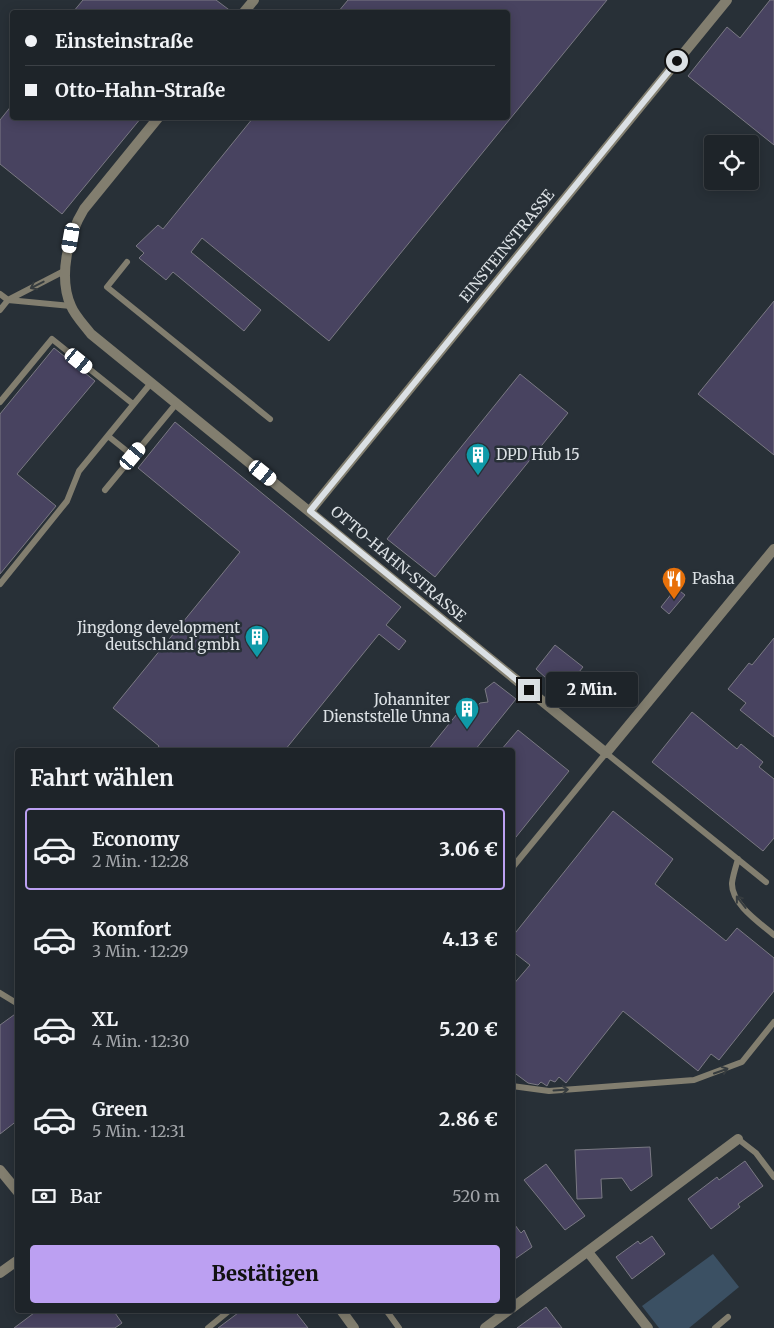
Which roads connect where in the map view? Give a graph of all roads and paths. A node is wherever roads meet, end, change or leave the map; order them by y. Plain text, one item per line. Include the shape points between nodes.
1 (254, 0) edge
2 (727, 0) edge
3 (246, 10) edge
4 (156, 120) edge
5 (128, 262) dead end
6 (66, 270) junction
7 (0, 294) edge
8 (8, 300) junction
9 (71, 306) junction
10 (0, 310) edge
11 (151, 383) junction
12 (0, 402) edge
13 (133, 404) junction
14 (176, 404) junction
15 (270, 419) dead end
16 (108, 436) junction
17 (133, 456) junction
18 (105, 490) dead end
19 (310, 511) junction
20 (774, 549) edge
21 (0, 584) edge
22 (606, 753) junction
23 (738, 859) junction
24 (515, 864) edge
25 (766, 882) dead end
26 (774, 935) edge
27 (0, 994) edge
28 (15, 1002) edge
29 (774, 1022) edge
30 (515, 1086) edge
31 (738, 1139) joint
32 (0, 1170) edge
33 (774, 1177) edge
34 (15, 1188) edge
35 (588, 1252) junction
36 (15, 1262) edge
37 (0, 1273) edge
38 (515, 1306) edge
39 (226, 1313) edge
40 (343, 1313) edge
41 (388, 1313) edge
42 (505, 1313) edge
43 (728, 1317) dead end
44 (208, 1328) edge
45 (354, 1328) edge
46 (399, 1328) edge
47 (485, 1328) edge
48 (648, 1328) edge
49 (715, 1328) edge

1 - 3 street
2 - 19 street, EINSTEINSTRASSE
4 - 6 street, OTTO-HAHN-STRASSE via 84,209 71,238
5 - 15 lane via 107,287
6 -> 8 lane
6 - 9 street, OTTO-HAHN-STRASSE
7 - 8 lane
8 - 9 lane
8 - 10 lane
9 - 11 street, OTTO-HAHN-STRASSE via 91,334
11 - 13 lane
11 - 14 street, OTTO-HAHN-STRASSE
12 - 13 lane via 52,339
13 - 16 lane
14 - 17 lane
14 - 19 street, OTTO-HAHN-STRASSE
16 - 17 lane
16 - 21 lane via 79,471 67,501
17 - 18 lane
19 - 22 street, OTTO-HAHN-STRASSE
20 - 22 street
22 - 23 lane, OTTO-HAHN-STRASSE
22 - 24 lane
23 - 25 lane, OTTO-HAHN-STRASSE
26 -> 23 lane via 749,913 733,893
27 - 28 lane
30 -> 29 lane via 549,1091 694,1080 742,1062
31 - 33 lane via 756,1153
31 - 35 street
32 - 34 street
35 - 38 street
35 - 48 street
36 - 37 street
39 - 44 lane
40 - 45 street
41 - 46 lane
42 - 47 street
43 - 49 lane

